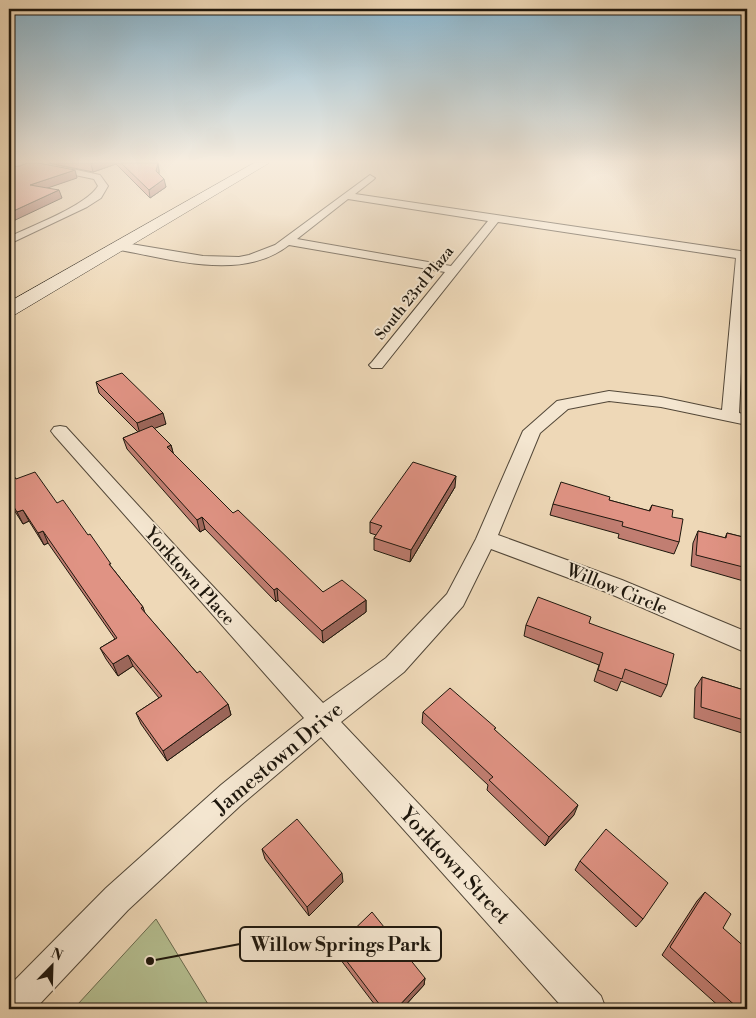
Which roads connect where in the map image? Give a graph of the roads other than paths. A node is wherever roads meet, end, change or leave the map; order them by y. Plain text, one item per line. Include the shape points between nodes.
1 (72, 211) edge
2 (181, 211) edge
3 (327, 211) edge
4 (445, 211) edge
5 (496, 218) junction
6 (9, 241) edge
7 (288, 241) junction
8 (119, 246) junction
9 (745, 255) edge
10 (454, 270) junction
11 (9, 310) edge
12 (377, 366) dead end
13 (730, 416) junction
14 (747, 420) edge
15 (60, 431) dead end
16 (486, 539) junction
17 (747, 642) edge
18 (322, 720) junction
19 (11, 1009) edge
20 (588, 1009) edge

1 - 6 street
2 - 8 street
3 - 7 street
4 - 5 street
5 - 9 street
5 - 10 street, South 23rd Plaza
7 - 8 street via 267,253 239,261 202,260
7 - 10 street
8 - 11 street
9 - 13 street
10 - 12 street, South 23rd Plaza
13 - 14 street, Jamestown Drive
13 - 16 street, Jamestown Drive via 661,402 608,396 564,405 532,430
15 - 18 street, Yorktown Place
16 - 17 street, Willow Circle via 614,586
16 - 18 street, Jamestown Drive via 455,600 395,665
18 - 19 street, Jamestown Drive via 230,795 118,899
18 - 20 street, Yorktown Street

